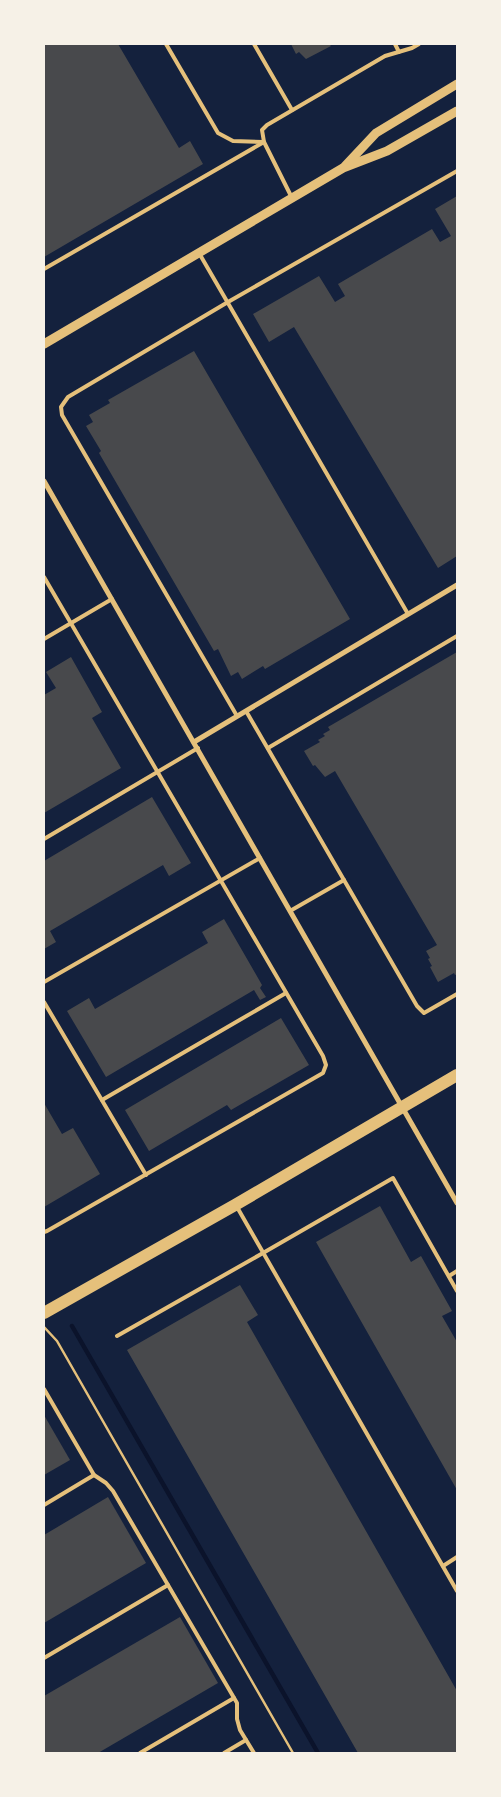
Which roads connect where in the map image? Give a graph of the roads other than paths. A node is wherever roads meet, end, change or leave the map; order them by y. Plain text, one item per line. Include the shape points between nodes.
1 (166, 44) edge
2 (254, 44) edge
3 (395, 44) edge
4 (419, 44) edge
5 (399, 52) junction
6 (457, 84) edge
7 (292, 110) junction
8 (457, 111) edge
9 (264, 142) junction
10 (343, 168) junction
11 (457, 171) edge
12 (292, 198) junction
13 (199, 253) junction
14 (44, 269) edge
15 (228, 302) junction
16 (44, 344) edge
17 (44, 481) edge
18 (44, 577) edge
19 (457, 585) edge
20 (112, 599) junction
21 (408, 614) junction
22 (70, 623) junction
23 (457, 636) edge
24 (44, 639) edge
25 (246, 711) junction
26 (237, 716) junction
27 (194, 742) junction
28 (198, 748) junction
29 (268, 748) junction
30 (158, 771) junction
31 (44, 839) edge
32 (260, 858) junction
33 (344, 880) junction
34 (221, 881) junction
35 (290, 911) junction
36 (44, 982) edge
37 (286, 993) junction
38 (457, 994) edge
39 (44, 1002) edge
40 (457, 1075) edge
41 (102, 1100) junction
42 (402, 1107) junction
43 (146, 1174) junction
44 (457, 1203) edge
45 (236, 1205) junction
46 (44, 1232) edge
47 (263, 1254) junction
48 (457, 1271) edge
49 (449, 1276) junction
50 (457, 1291) edge
51 (44, 1313) edge
52 (117, 1336) dead end
53 (44, 1389) edge
54 (94, 1475) junction
55 (44, 1505) edge
56 (457, 1558) edge
57 (443, 1566) junction
58 (168, 1585) junction
59 (457, 1591) edge
60 (44, 1658) edge
61 (234, 1698) junction
62 (246, 1740) junction
63 (140, 1753) edge
64 (224, 1753) edge
65 (254, 1753) edge

1 - 9 lane via 218,134 232,142
2 - 7 lane
3 - 5 lane
4 - 5 lane
5 - 7 lane via 385,56
6 - 10 street via 376,133
7 - 9 lane via 262,130
8 - 10 street via 388,151
9 - 12 lane
9 - 14 lane
10 - 12 street
11 - 15 lane
12 - 13 street
13 - 15 lane
13 - 16 street
15 - 21 lane
15 - 26 lane via 68,396 61,407 62,416
17 - 20 street
18 - 22 lane
19 - 21 street
20 - 22 lane
20 - 27 street
21 - 25 street
22 - 24 lane
22 - 30 lane
23 - 29 lane
25 - 26 street
25 - 29 lane
26 - 27 street
27 - 28 street
28 - 30 lane
28 - 32 street
29 - 33 lane
30 - 31 lane
30 - 34 lane
32 - 34 lane
32 - 35 street
33 - 35 lane
33 - 38 lane via 417,1006 424,1012
34 - 36 lane
34 - 37 lane
35 - 42 street
37 - 41 lane
37 - 43 lane via 323,1056 326,1065 323,1073
39 - 41 lane
40 - 42 main road
41 - 43 lane
42 - 44 street
42 - 45 main road
43 - 46 lane
45 - 47 lane
45 - 51 main road
47 - 49 lane via 393,1178
47 - 52 lane
47 - 57 lane
48 - 49 lane
49 - 50 lane
53 - 54 lane
54 - 55 lane
54 - 58 lane via 113,1491
56 - 57 lane
57 - 59 lane
58 - 60 lane
58 - 61 lane
61 - 62 lane via 237,1720
61 - 63 lane
62 - 64 lane
62 - 65 lane

